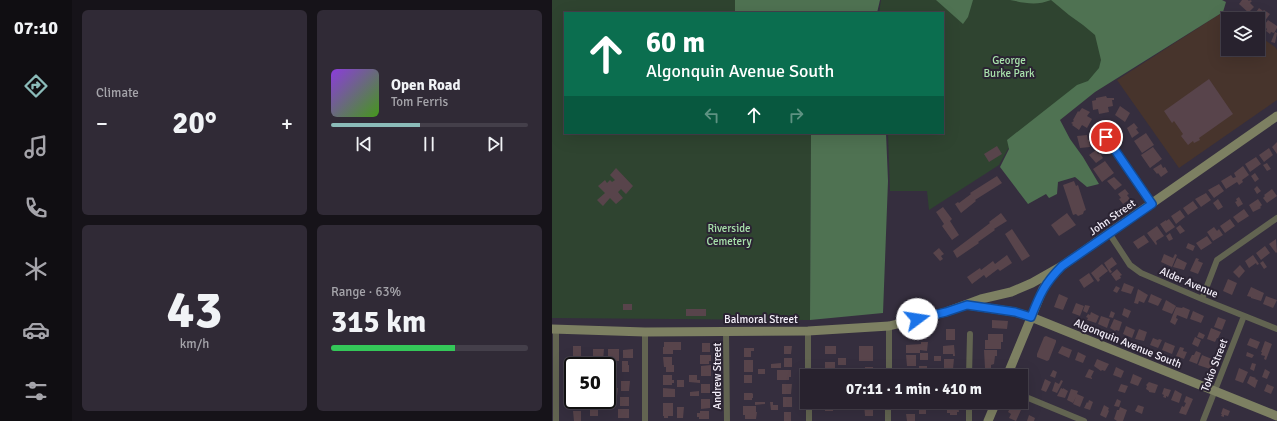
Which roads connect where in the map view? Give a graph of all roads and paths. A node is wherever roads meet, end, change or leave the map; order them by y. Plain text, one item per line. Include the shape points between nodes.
1 (1277, 116) edge
2 (1106, 137) dead end
3 (1152, 204) junction
4 (1276, 221) edge
5 (1109, 234) junction
6 (1062, 266) junction
7 (1202, 299) junction
8 (967, 305) junction
9 (1244, 316) junction
10 (1031, 317) junction
11 (889, 326) junction
12 (554, 329) edge
13 (1277, 329) edge
14 (726, 331) junction
15 (808, 331) junction
16 (645, 332) junction
17 (970, 334) dead end
18 (808, 369) edge
19 (888, 369) edge
20 (969, 369) edge
21 (1010, 369) edge
22 (1215, 391) junction
23 (1028, 398) edge
24 (809, 409) edge
25 (888, 409) edge
26 (969, 409) edge
27 (993, 409) edge
28 (1277, 416) edge
29 (556, 421) edge
30 (645, 421) edge
31 (727, 421) edge
32 (809, 421) edge
33 (888, 421) edge
34 (969, 421) edge
35 (988, 421) edge
36 (1084, 421) edge
37 (1203, 421) edge

1 - 3 main road, John Street
2 - 3 street
3 - 5 main road, John Street
4 - 7 street via 1217,260
5 - 6 main road, John Street
5 - 7 street, Alder Avenue via 1122,255 1135,269
6 - 8 main road, Balmoral Street via 1024,287
6 - 10 main road, John Street via 1043,289
7 - 9 street, Alder Avenue
8 - 10 main road, Algonquin Avenue South
8 - 11 main road, Balmoral Street
9 - 13 street, Alder Avenue
9 - 22 street, Tokio Street
10 - 21 main road, John Street
10 - 22 main road, Algonquin Avenue South
11 - 15 main road, Balmoral Street
11 - 19 street
12 - 16 main road, Balmoral Street
12 - 29 street
14 - 15 main road, Balmoral Street
14 - 16 main road, Balmoral Street
14 - 31 street, Andrew Street
15 - 18 street
16 - 30 street
17 - 20 street
22 - 28 main road, Algonquin Avenue South
22 - 37 street, Tokio Street
23 - 36 street
24 - 32 street
25 - 33 street
26 - 34 street
27 - 35 main road

